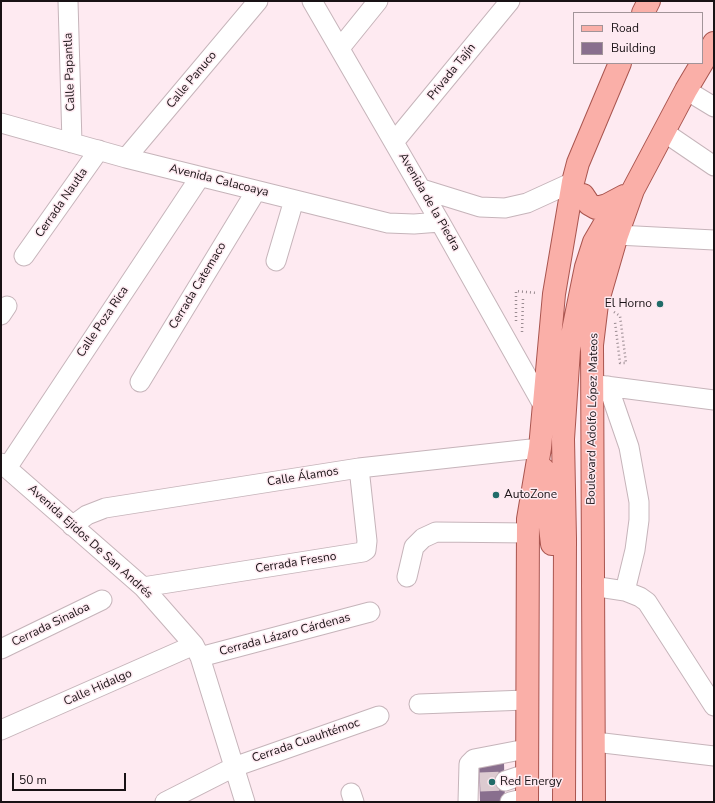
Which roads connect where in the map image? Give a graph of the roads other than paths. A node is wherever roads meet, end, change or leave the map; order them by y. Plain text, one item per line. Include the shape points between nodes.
1 (68, 1) edge
2 (258, 1) edge
3 (312, 1) edge
4 (378, 1) edge
5 (510, 1) edge
6 (649, 1) edge
7 (644, 12) edge
8 (714, 43) edge
9 (340, 48) junction
10 (703, 61) edge
11 (620, 64) edge
12 (701, 64) edge
13 (703, 64) edge
14 (714, 71) edge
15 (686, 90) junction
16 (714, 107) edge
17 (1, 123) edge
18 (664, 132) junction
19 (394, 142) junction
20 (72, 143) junction
21 (99, 150) junction
22 (126, 158) junction
23 (714, 166) edge
24 (200, 177) junction
25 (578, 180) junction
26 (422, 190) junction
27 (634, 190) junction
28 (256, 191) junction
29 (294, 200) junction
30 (440, 222) junction
31 (616, 235) junction
32 (714, 240) edge
33 (24, 256) dead end
34 (276, 261) dead end
35 (140, 382) dead end
36 (600, 385) junction
37 (714, 400) edge
38 (543, 405) junction
39 (540, 448) junction
40 (4, 465) edge
41 (359, 468) junction
42 (72, 526) junction
43 (528, 533) junction
44 (407, 577) dead end
45 (143, 586) junction
46 (592, 586) junction
47 (625, 591) junction
48 (102, 600) dead end
49 (370, 612) dead end
50 (1, 649) edge
51 (197, 651) junction
52 (526, 700) junction
53 (419, 704) dead end
54 (714, 706) edge
55 (378, 716) dead end
56 (1, 730) edge
57 (595, 742) junction
58 (526, 749) junction
59 (714, 756) edge
60 (234, 767) junction
61 (526, 774) junction
62 (505, 781) tunnel mouth
63 (557, 794) edge
64 (521, 801) edge
65 (165, 802) edge
66 (245, 802) edge
67 (468, 802) edge
68 (594, 802) edge

1 - 20 street, Calle Papantla
2 - 22 street, Calle Panuco
3 - 9 street, Avenida de la Piedra
4 - 9 street
5 - 19 street, Privada Tajín
6 - 7 main road
8 - 10 main road
9 - 19 street, Avenida de la Piedra
11 - 25 main road
12 - 15 main road
13 - 14 street
15 - 16 street
15 - 18 main road
17 - 20 street, Avenida Calacoaya
18 - 23 street
18 - 27 main road
19 - 26 street, Avenida de la Piedra
20 - 21 street, Avenida Calacoaya
21 - 22 street, Avenida Calacoaya
21 - 33 street, Cerrada Nautla
22 - 24 street, Avenida Calacoaya
24 - 28 street, Avenida Calacoaya
24 - 40 street, Calle Poza Rica
25 - 26 street via 527,203 505,208 480,208
25 - 27 main road via 589,204 599,208
25 - 38 main road, Boulevard Adolfo López Mateos via 554,294
25 - 38 main road via 568,300
26 - 30 street, Avenida de la Piedra
27 - 31 main road, Boulevard Adolfo López Mateos
27 - 63 main road, Boulevard Adolfo López Mateos via 608,218 594,242 586,267 569,350 563,439 565,539
28 - 29 street, Avenida Calacoaya
28 - 35 street, Cerrada Catemaco
29 - 30 street, Avenida Calacoaya via 388,223
29 - 34 street
30 - 38 street, Avenida de la Piedra
31 - 32 street
31 - 36 main road, Boulevard Adolfo López Mateos via 598,304 592,345
36 - 37 street
36 - 46 main road, Boulevard Adolfo López Mateos
36 - 47 street via 629,447 639,502 635,550
38 - 39 main road, Boulevard Adolfo López Mateos
39 - 41 street, Calle Álamos
39 - 43 main road, Boulevard Adolfo López Mateos
39 - 63 main road, Boulevard Adolfo López Mateos via 552,541
40 - 42 street, Avenida Ejidos De San Andrés
41 - 42 street, Calle Álamos via 105,508 87,515
41 - 45 street, Cerrada Fresno via 367,541 366,550 363,552
42 - 45 street, Avenida Ejidos De San Andrés
43 - 44 street via 436,532 414,546
43 - 52 main road, Boulevard Adolfo López Mateos
45 - 51 street, Avenida Ejidos De San Andrés
46 - 47 street
46 - 57 main road, Boulevard Adolfo López Mateos
47 - 54 street via 647,602
48 - 50 street, Cerrada Sinaloa
49 - 51 street, Cerrada Lázaro Cárdenas
51 - 56 street, Calle Hidalgo
51 - 60 street, Avenida Ejidos De San Andrés
52 - 53 street
52 - 58 main road, Boulevard Adolfo López Mateos
55 - 60 street, Cerrada Cuauhtémoc
57 - 59 street
57 - 68 main road, Boulevard Adolfo López Mateos
58 - 61 main road, Boulevard Adolfo López Mateos
58 - 67 street via 474,759 469,764 474,783
60 - 65 street, Cerrada Cuauhtémoc
60 - 66 street, Avenida Ejidos De San Andrés
61 - 62 street
61 - 64 main road, Boulevard Adolfo López Mateos

